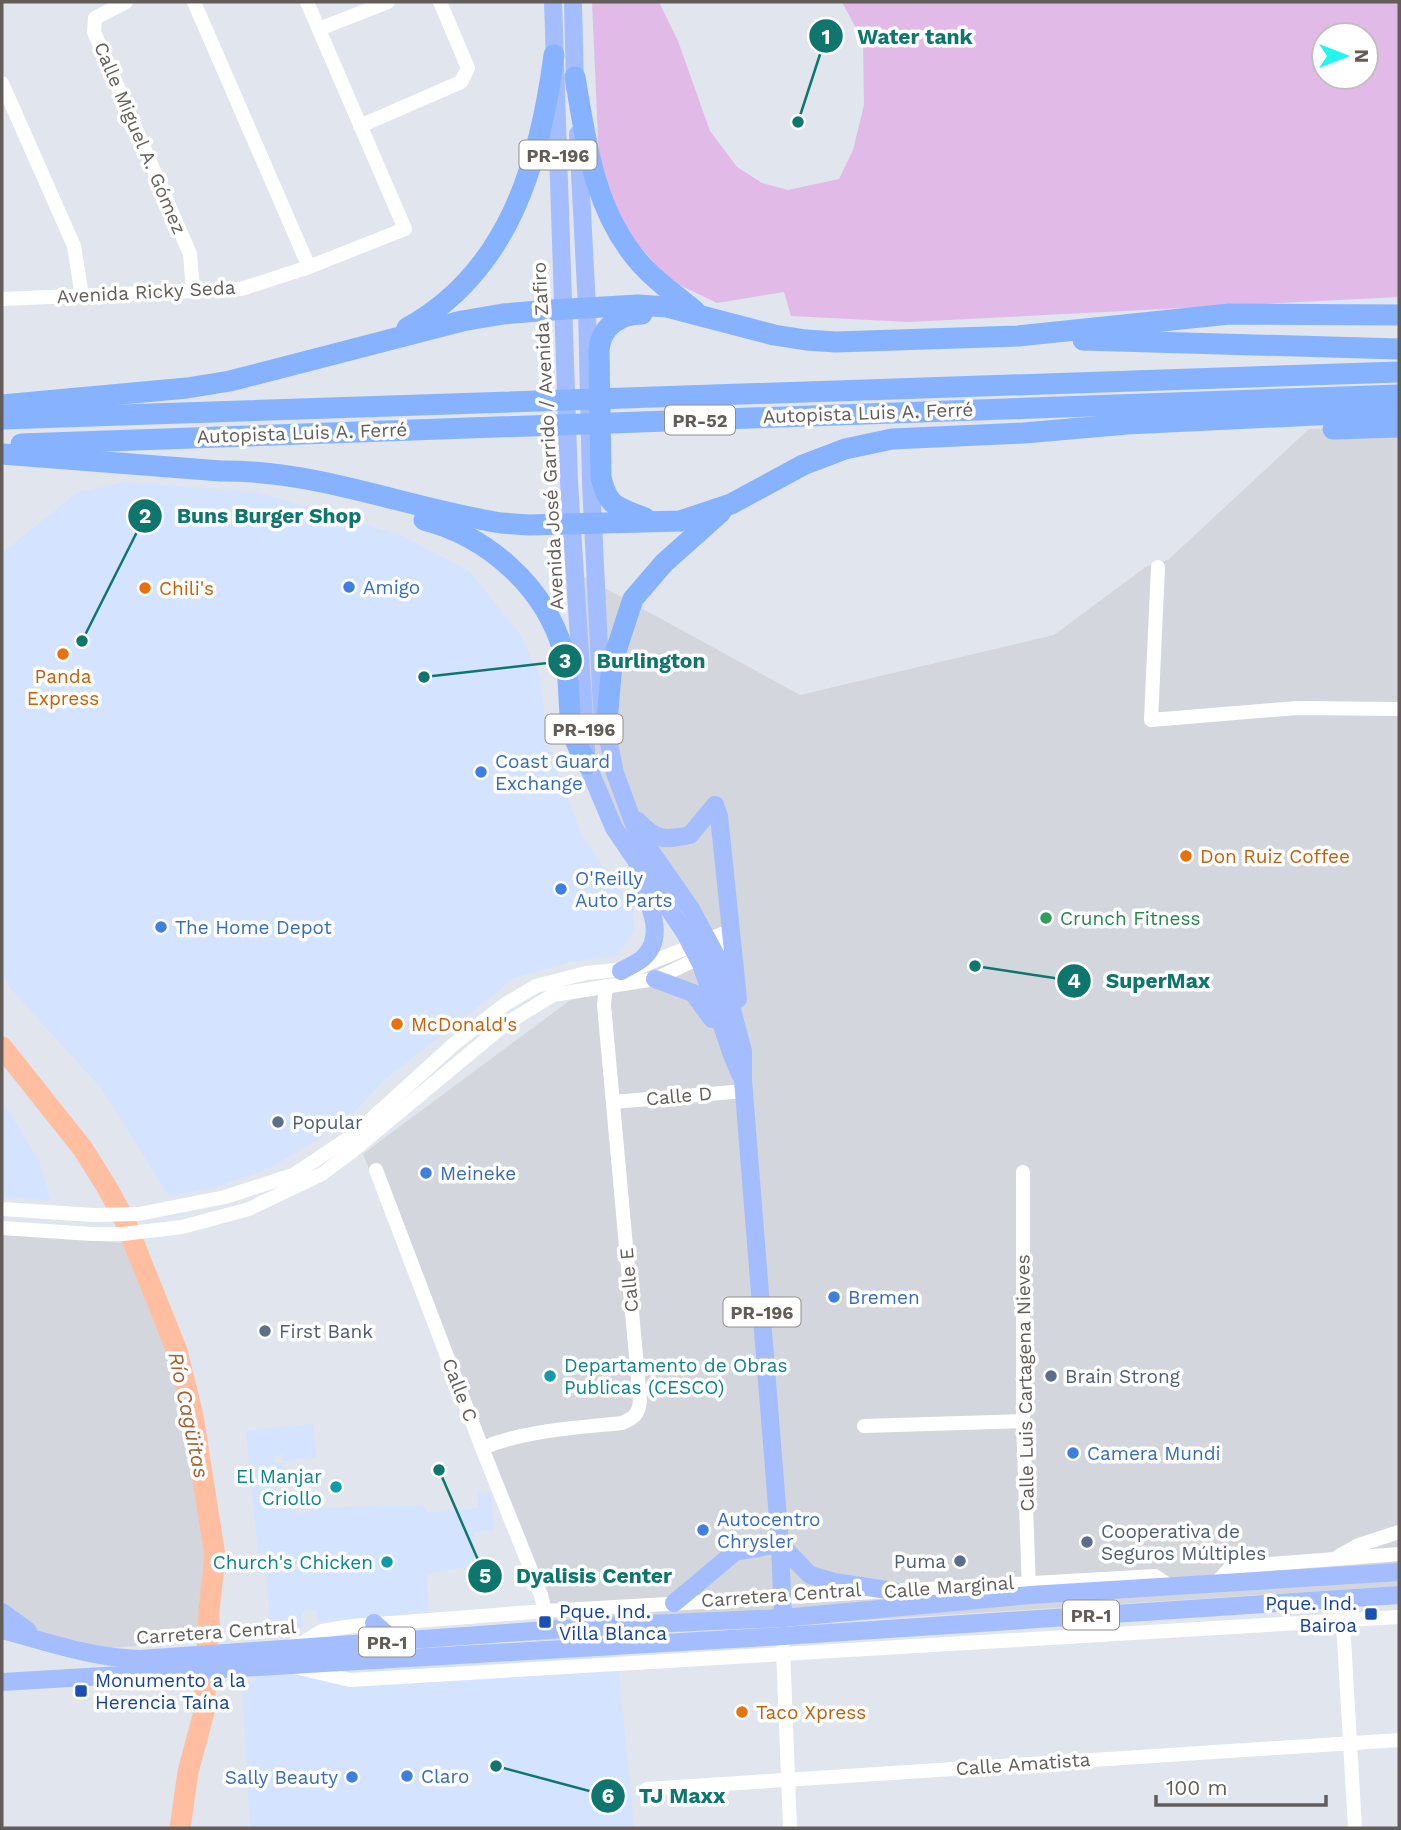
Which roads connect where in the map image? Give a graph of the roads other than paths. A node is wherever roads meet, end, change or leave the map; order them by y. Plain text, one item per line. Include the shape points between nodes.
1 (126, 2) edge
2 (194, 2) edge
3 (307, 2) edge
4 (388, 2) edge
5 (440, 2) edge
6 (553, 2) edge
7 (573, 2) edge
8 (319, 29) junction
9 (555, 55) junction
10 (575, 77) junction
11 (2, 83) edge
12 (360, 126) junction
13 (309, 267) junction
14 (193, 292) junction
15 (82, 296) junction
16 (2, 299) edge
17 (587, 308) junction
18 (563, 309) junction
19 (700, 314) junction
20 (1399, 315) edge
21 (1018, 336) junction
22 (389, 338) junction
23 (1399, 349) edge
24 (593, 350) junction
25 (1399, 372) edge
26 (1399, 395) edge
27 (2, 405) edge
28 (1399, 411) edge
29 (2, 419) edge
30 (1399, 427) edge
31 (1024, 433) junction
32 (2, 445) edge
33 (2, 454) edge
34 (221, 471) junction
35 (596, 480) junction
36 (731, 504) junction
37 (582, 523) junction
38 (654, 523) junction
39 (1158, 567) dead end
40 (1399, 709) edge
41 (606, 733) junction
42 (587, 764) junction
43 (629, 810) junction
44 (614, 828) junction
45 (733, 936) junction
46 (703, 949) junction
47 (621, 971) junction
48 (655, 979) junction
49 (606, 986) junction
50 (735, 1042) junction
51 (744, 1086) junction
52 (613, 1102) junction
53 (376, 1170) dead end
54 (1023, 1172) dead end
55 (2, 1209) edge
56 (2, 1228) edge
57 (1023, 1421) junction
58 (863, 1426) dead end
59 (482, 1448) junction
60 (1399, 1532) edge
61 (780, 1544) junction
62 (1399, 1554) edge
63 (1334, 1558) junction
64 (1399, 1572) edge
65 (1399, 1578) edge
66 (1216, 1583) junction
67 (1029, 1588) junction
68 (894, 1591) junction
69 (1399, 1595) edge
70 (783, 1598) junction
71 (1311, 1601) junction
72 (674, 1603) junction
73 (545, 1611) junction
74 (2, 1612) edge
75 (1399, 1617) edge
76 (783, 1618) junction
77 (1342, 1622) junction
78 (374, 1623) junction
79 (930, 1625) junction
80 (2, 1630) edge
81 (783, 1636) junction
82 (394, 1641) junction
83 (617, 1646) junction
84 (59, 1647) junction
85 (783, 1655) junction
86 (260, 1656) junction
87 (284, 1664) junction
88 (618, 1664) junction
89 (141, 1666) junction
90 (2, 1682) edge
91 (1399, 1740) edge
92 (1350, 1743) junction
93 (787, 1779) junction
94 (647, 1789) dead end
95 (790, 1828) edge
96 (1355, 1828) edge

1 - 14 street, Calle Miguel A. Gómez via 95,18 94,32 190,254
2 - 13 street
3 - 8 street
4 - 8 street
5 - 12 street via 468,68 461,82
6 - 9 main road, Avenida José Garrido / Avenida Zafiro / PR-196
7 - 10 main road, PR-196
8 - 12 street
9 - 18 main road, Avenida José Garrido / Avenida Zafiro / PR-196
9 - 22 highway via 531,170 493,250 438,309
10 - 17 main road, PR-196
10 - 19 highway via 590,163 624,244 656,280
11 - 15 street via 74,246
12 - 13 street, Avenida Ricky Seda via 405,229
13 - 14 street, Avenida Ricky Seda via 241,289
14 - 15 street, Avenida Ricky Seda
15 - 16 street, Avenida Ricky Seda
17 - 18 highway
17 - 19 highway via 638,305
17 - 24 main road, PR-196
18 - 22 highway via 503,314
18 - 37 main road, Avenida José Garrido / Avenida Zafiro / PR-196 via 569,482
19 - 21 highway via 806,340
19 - 24 highway via 632,314 618,319
20 - 21 highway via 1229,314
21 - 23 highway
22 - 27 highway via 230,381
24 - 35 highway
25 - 29 highway, Autopista Luis A. Ferré / PR-52
26 - 32 highway, Autopista Luis A. Ferré / PR-52
28 - 31 highway
30 - 31 highway
31 - 36 highway via 892,439 845,449 803,465
33 - 34 highway
34 - 37 highway via 291,475 501,523
34 - 42 highway via 443,524 484,545 529,587 555,630 568,674 572,732
35 - 37 main road, Avenida José Garrido / Avenida Zafiro / PR-196
35 - 38 highway via 612,504
36 - 38 highway via 693,518
36 - 41 highway via 664,563 633,598 611,663
37 - 38 highway
37 - 41 main road, Avenida José Garrido / Avenida Zafiro / PR-196
37 - 42 main road, Avenida José Garrido / Avenida Zafiro / PR-196
39 - 40 street via 1151,720 1297,708
41 - 43 main road, Avenida José Garrido / Avenida Zafiro / PR-196
42 - 44 main road, Avenida José Garrido / Avenida Zafiro / PR-196
43 - 45 main road via 649,833 674,839 690,835 715,805
43 - 46 main road, Avenida José Garrido / Avenida Zafiro / PR-196 via 636,830 691,909
44 - 46 main road, Avenida José Garrido / Avenida Zafiro / PR-196 via 685,933
44 - 47 main road via 655,926 647,954
45 - 46 street
45 - 50 main road
46 - 47 street
46 - 48 street
46 - 50 main road, Avenida José Garrido / Avenida Zafiro / PR-196 via 719,961
47 - 55 street via 565,977 536,986 504,1005 356,1133 292,1175 225,1197 139,1214
48 - 49 street
48 - 50 main road via 693,993
49 - 52 street, Calle E
49 - 56 street via 553,995 524,1011 322,1174 249,1209 182,1227 123,1234
50 - 51 main road, Avenida José Garrido / Avenida Zafiro / PR-196
51 - 52 street, Calle D
51 - 61 main road, Avenida José Garrido / Avenida Zafiro / PR-196
52 - 59 street, Calle E via 639,1412 622,1423 531,1433
53 - 59 street, Calle C
54 - 57 street, Calle Luis Cartagena Nieves
57 - 58 street
57 - 67 street, Calle Luis Cartagena Nieves
59 - 73 street, Calle C
60 - 63 street
61 - 68 main road via 810,1575
61 - 70 main road, Avenida José Garrido / Avenida Zafiro / PR-196
61 - 72 main road via 735,1552
62 - 63 street
63 - 66 street via 1231,1567
64 - 66 main road, Carretera Central / PR-1
65 - 71 main road
66 - 67 main road, Carretera Central / PR-1
67 - 68 street, Calle Marginal
67 - 76 main road, Carretera Central / PR-1
67 - 79 main road via 1027,1607 958,1612
68 - 70 street, Calle Marginal
69 - 71 main road, Carretera Central / PR-1
70 - 72 street, Calle Marginal
70 - 76 main road, PR-196
71 - 79 main road, Carretera Central / PR-1
72 - 73 street, Calle Marginal
73 - 78 street, Calle Marginal
74 - 84 main road
75 - 77 street
76 - 81 street
76 - 82 main road, Carretera Central / PR-1
77 - 85 street
77 - 92 street
78 - 82 main road
78 - 86 street, Calle Marginal via 331,1628
79 - 81 main road, Carretera Central / PR-1
80 - 84 main road, Carretera Central / PR-1
81 - 83 main road, Carretera Central / PR-1
81 - 85 street
82 - 86 main road, Carretera Central / PR-1
83 - 87 main road, Carretera Central / PR-1
83 - 88 street
84 - 89 main road, Carretera Central / PR-1
85 - 88 street
85 - 93 street
86 - 87 main road, Carretera Central / PR-1
86 - 89 main road, Carretera Central / PR-1
87 - 88 street via 350,1680
89 - 90 main road, Carretera Central / PR-1
91 - 92 street, Calle Amatista
92 - 93 street, Calle Amatista
92 - 96 street
93 - 94 street, Calle Amatista
93 - 95 street

